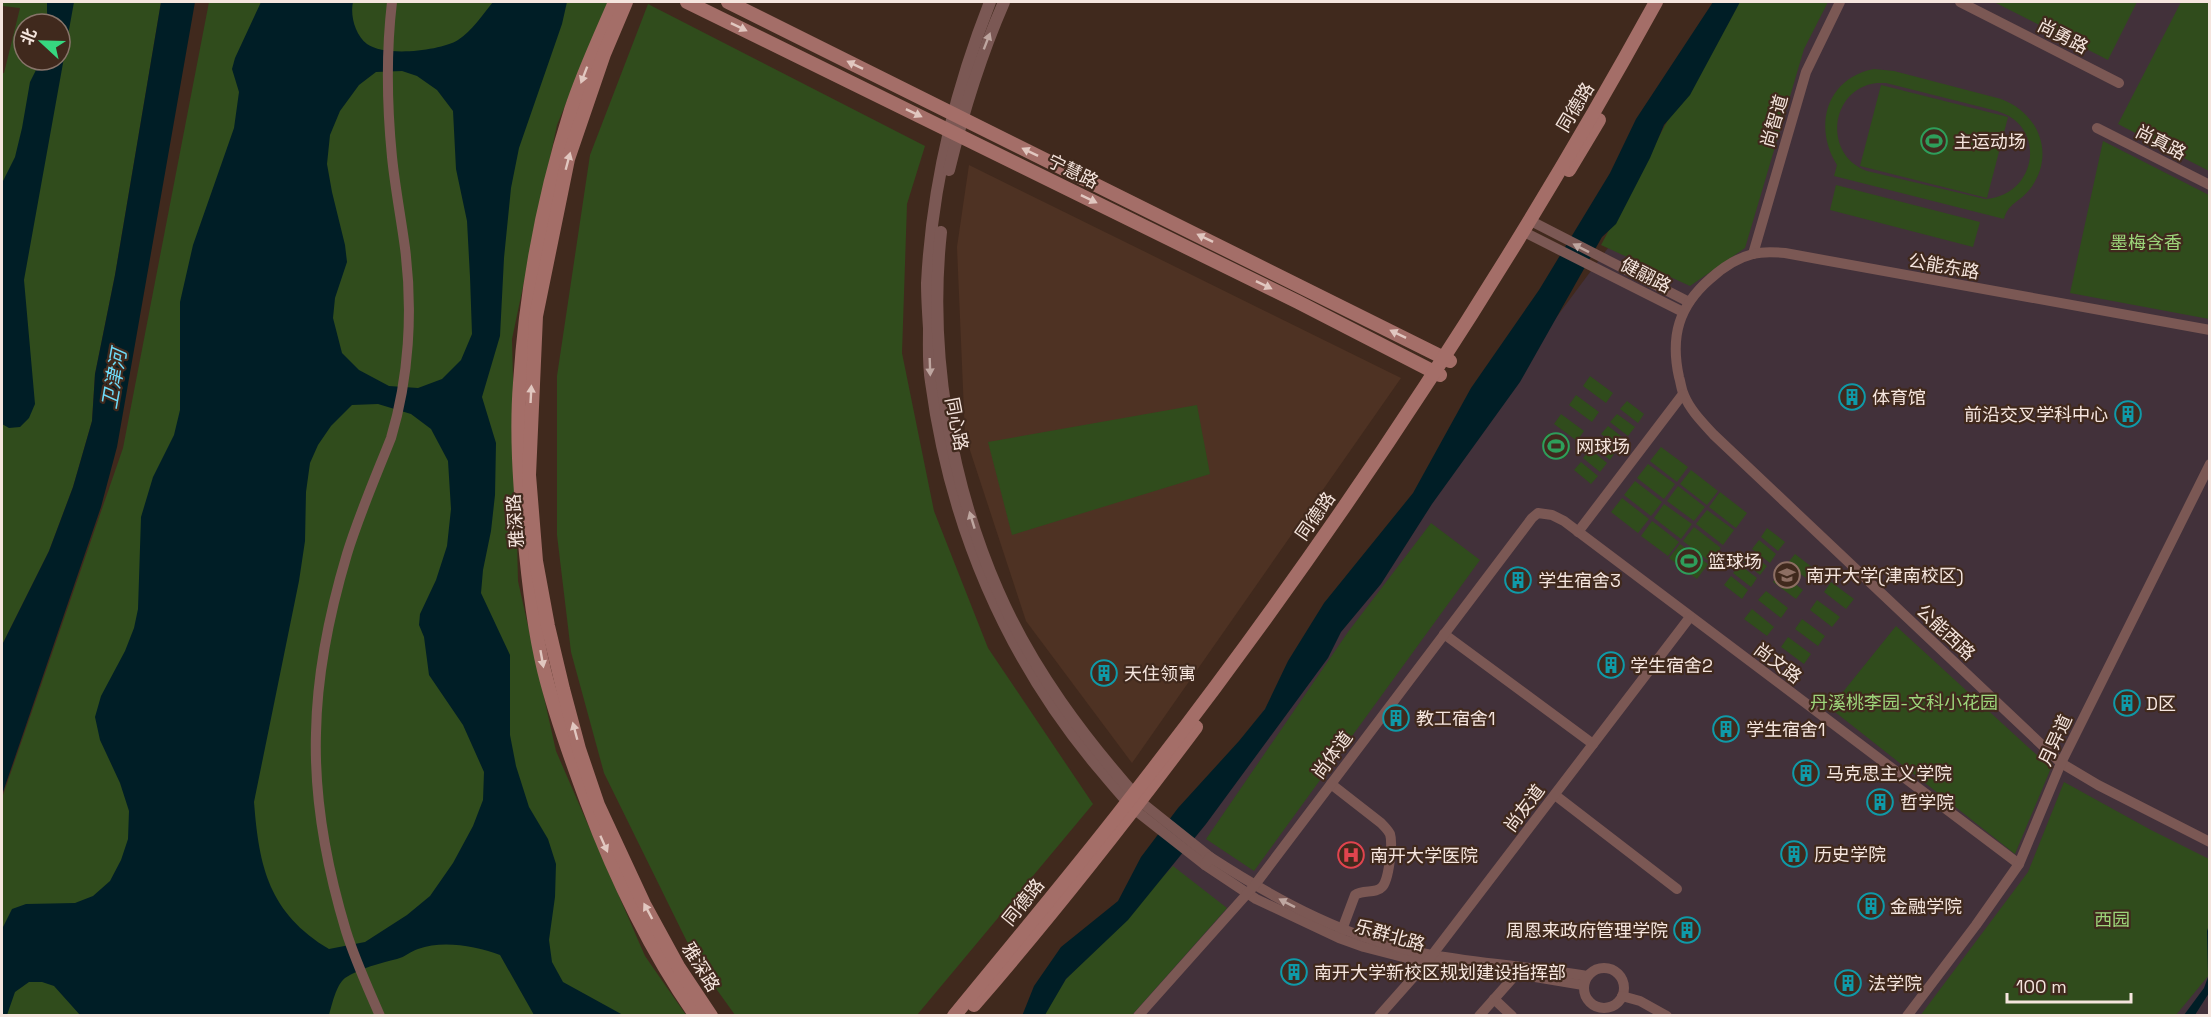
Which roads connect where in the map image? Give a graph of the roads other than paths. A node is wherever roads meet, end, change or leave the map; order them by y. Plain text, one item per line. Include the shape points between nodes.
1 (392, 2) edge
2 (615, 2) edge
3 (626, 2) edge
4 (687, 2) edge
5 (728, 2) edge
6 (990, 2) edge
7 (1004, 2) edge
8 (1656, 2) edge
9 (1666, 2) edge
10 (1840, 2) edge
11 (1960, 2) edge
12 (2119, 83) dead end
13 (957, 116) junction
14 (2097, 128) dead end
15 (953, 132) junction
16 (2210, 185) edge
17 (1529, 228) junction
18 (1560, 243) junction
19 (1753, 254) junction
20 (1686, 307) junction
21 (2210, 330) edge
22 (1447, 359) junction
23 (1437, 373) junction
24 (1683, 394) junction
25 (2210, 464) edge
26 (1545, 512) joint
27 (1578, 532) junction
28 (1690, 617) junction
29 (1444, 634) junction
30 (1593, 744) junction
31 (2061, 763) junction
32 (1331, 784) junction
33 (1555, 795) junction
34 (1134, 802) junction
35 (2210, 842) edge
36 (2019, 864) junction
37 (1677, 889) dead end
38 (1251, 890) junction
39 (1341, 933) junction
40 (1429, 959) junction
41 (1519, 970) junction
42 (1585, 980) junction
43 (1622, 996) junction
44 (1494, 999) junction
45 (380, 1016) edge
46 (696, 1016) edge
47 (711, 1016) edge
48 (954, 1016) edge
49 (965, 1016) edge
50 (1138, 1016) edge
51 (1379, 1016) edge
52 (1479, 1016) edge
53 (1512, 1016) edge
54 (1667, 1016) edge
55 (1907, 1016) edge

1 - 45 street via 389,89 392,157 406,251 409,324 405,368 396,421 347,553 321,677 316,733 322,828 346,931
2 -> 46 main road, 雅深路 via 563,135 527,299 519,385 520,482 529,584 544,669 566,745 627,896
47 -> 3 main road, 雅深路 via 644,904 598,805 563,689 536,561 529,475 536,316 568,159
4 -> 15 main road, 宁慧路
13 -> 5 main road, 宁慧路
6 - 13 street, 同心路 via 973,45
13 -> 7 street, 同心路
8 - 17 main road, 同德路
9 - 17 main road, 同德路 via 1585,144
10 - 19 street, 尚智道 via 1806,72
11 - 12 street, 尚勇路
13 - 15 street, 同心路
22 -> 13 main road, 宁慧路
14 - 16 street, 尚真路
15 -> 23 main road, 宁慧路
15 - 34 street, 同心路 via 935,205 927,284 930,380 952,492 992,598 1038,686 1076,741
17 - 18 street
17 - 22 main road, 同德路
20 -> 18 street, 健翮路 via 1600,257
18 - 20 street, 健翮路 via 1593,267
19 - 20 street, 公能东路 via 1723,268 1695,292
19 - 21 street, 公能东路 via 1785,253
20 - 24 street, 公能西路 via 1675,345
22 - 23 main road, 同德路
23 - 34 main road, 同德路
24 - 27 street
24 - 31 street, 公能西路 via 1714,435
25 - 31 street, 月异道
26 - 27 street, 尚文路
26 - 29 street, 尚体道 via 1532,518
27 - 28 street, 尚文路
28 - 30 street, 尚友道
28 - 36 street, 尚文路
29 - 30 street
29 - 32 street, 尚体道
30 - 33 street, 尚友道
31 - 35 street, 公能西路
31 - 36 street, 月异道
32 - 38 street, 尚体道
32 - 39 street via 1381,823 1391,839 1388,875 1383,886 1355,895
33 - 37 street
33 - 40 street, 尚友道
34 - 38 street, 乐群北路
34 - 48 main road, 同德路
34 - 49 main road, 同德路 via 1030,939
36 - 55 street, 月异道
38 - 39 street, 乐群北路 via 1294,919
38 - 50 street, 尚体道
39 - 40 street, 乐群北路 via 1364,947
40 - 41 street, 乐群北路
40 - 51 street, 尚友道
41 - 42 street, 乐群北路
41 - 44 street
42 - 43 street via 1585,997 1598,1008 1615,1005
42 - 43 street via 1591,971 1603,967 1615,970 1624,984
43 - 54 street
44 - 52 street
44 - 53 street

